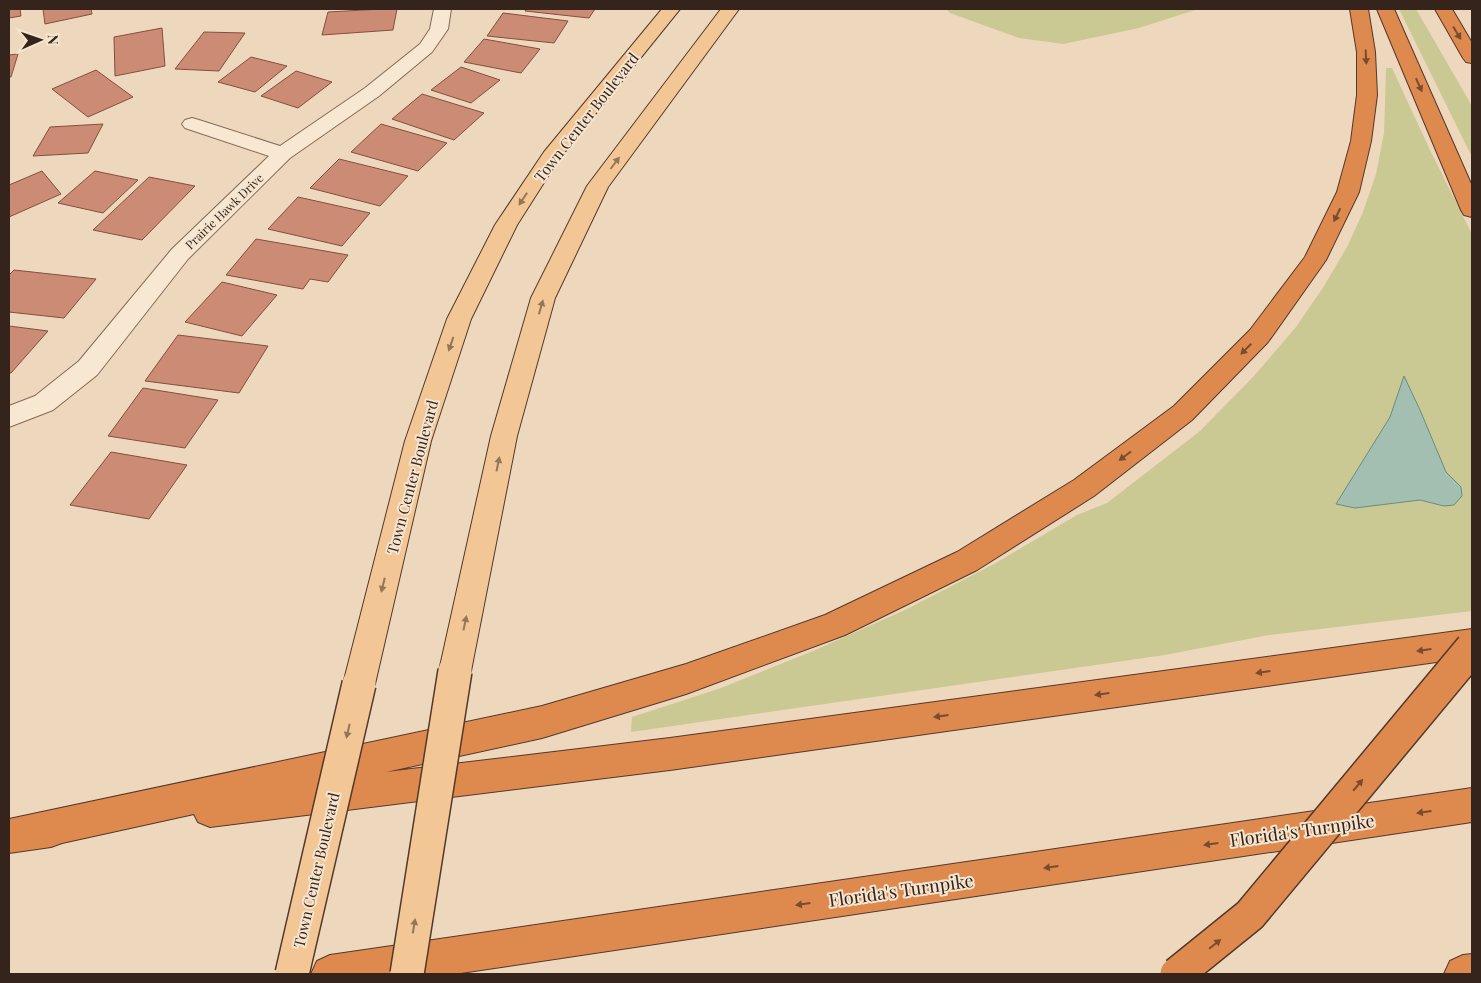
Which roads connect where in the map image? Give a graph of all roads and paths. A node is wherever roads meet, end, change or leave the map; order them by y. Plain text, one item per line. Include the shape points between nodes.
1 (442, 9) edge
2 (670, 9) edge
3 (730, 9) edge
4 (1359, 9) edge
5 (1385, 9) edge
6 (1443, 9) edge
7 (1472, 58) edge
8 (192, 124) dead end
9 (283, 154) junction
10 (1472, 210) edge
11 (9, 417) edge
12 (1472, 643) edge
13 (1472, 648) edge
14 (1472, 805) edge
15 (21, 834) edge
16 (1472, 973) edge
17 (292, 974) edge
18 (330, 974) edge
19 (407, 974) edge
20 (1177, 974) edge
21 (1463, 974) edge

1 - 9 street, Prairie Hawk Drive via 439,29 426,48 372,92
2 -> 17 main road, Town Center Boulevard, bridge via 551,156 506,225 459,319 418,441
19 -> 3 main road, bridge via 455,671 504,436 543,298 598,186
4 -> 15 highway via 1366,52 1367,95 1361,141 1348,192 1315,260 1259,336 1183,413 1084,488 967,561 834,625 686,679 542,722
5 -> 10 highway
6 -> 7 highway
8 - 9 street
9 - 11 street, Prairie Hawk Drive via 180,254 88,368 44,403
12 -> 15 highway via 670,754
20 -> 13 highway, bridge via 1250,915
14 -> 18 highway, Florida's Turnpike
16 - 21 highway

